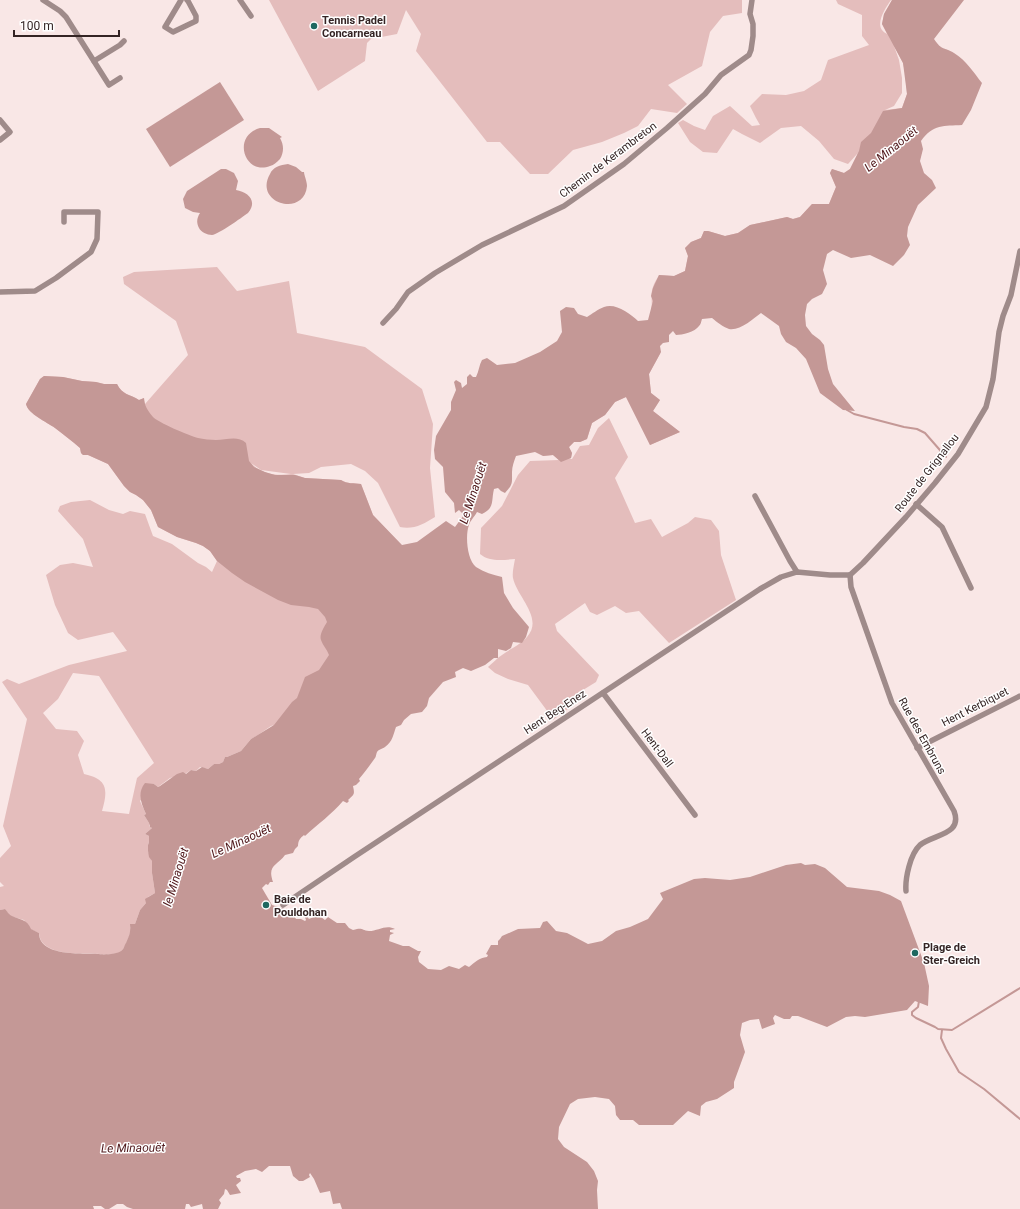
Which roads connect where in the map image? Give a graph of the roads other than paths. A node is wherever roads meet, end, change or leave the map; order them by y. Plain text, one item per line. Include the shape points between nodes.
1 (43, 0) edge
2 (181, 0) edge
3 (187, 0) edge
4 (240, 0) edge
5 (752, 0) edge
6 (251, 16) dead end
7 (124, 41) dead end
8 (94, 62) junction
9 (120, 78) dead end
10 (0, 120) edge
11 (0, 140) edge
12 (64, 222) dead end
13 (1020, 251) edge
14 (0, 292) edge
15 (383, 323) dead end
16 (755, 496) dead end
17 (916, 504) junction
18 (797, 572) junction
19 (850, 575) junction
20 (971, 588) dead end
21 (604, 693) junction
22 (1020, 696) edge
23 (917, 748) junction
24 (695, 815) dead end
25 (906, 891) dead end
26 (283, 905) dead end

1 - 8 street via 66,17
2 - 3 street via 165,27 173,32 196,21
4 - 6 street
5 - 15 street, Chemin de Kerambreton via 750,14 753,36 749,55 721,75 705,94 668,128 624,164 564,206 482,245 435,273 408,292
7 - 8 street
8 - 9 street via 109,85
10 - 11 street via 10,132
12 - 14 street via 64,212 98,212 97,239 91,252 35,291
13 - 17 street, Route de Grignallou via 1012,295 999,332 993,379 986,407 958,454
16 - 18 street
17 - 19 street, Route de Grignallou
17 - 20 street via 942,527
18 - 19 street, Hent Beg-Enez
18 - 21 street, Hent Beg-Enez via 781,577 760,589
19 - 23 street, Rue des Embruns via 892,703
21 - 24 street, Hent-Dall
21 - 26 street, Hent Beg-Enez
22 - 23 street, Hent Kerbiquet
23 - 25 street, Rue des Embruns via 954,811 956,821 952,829 921,844 915,851

